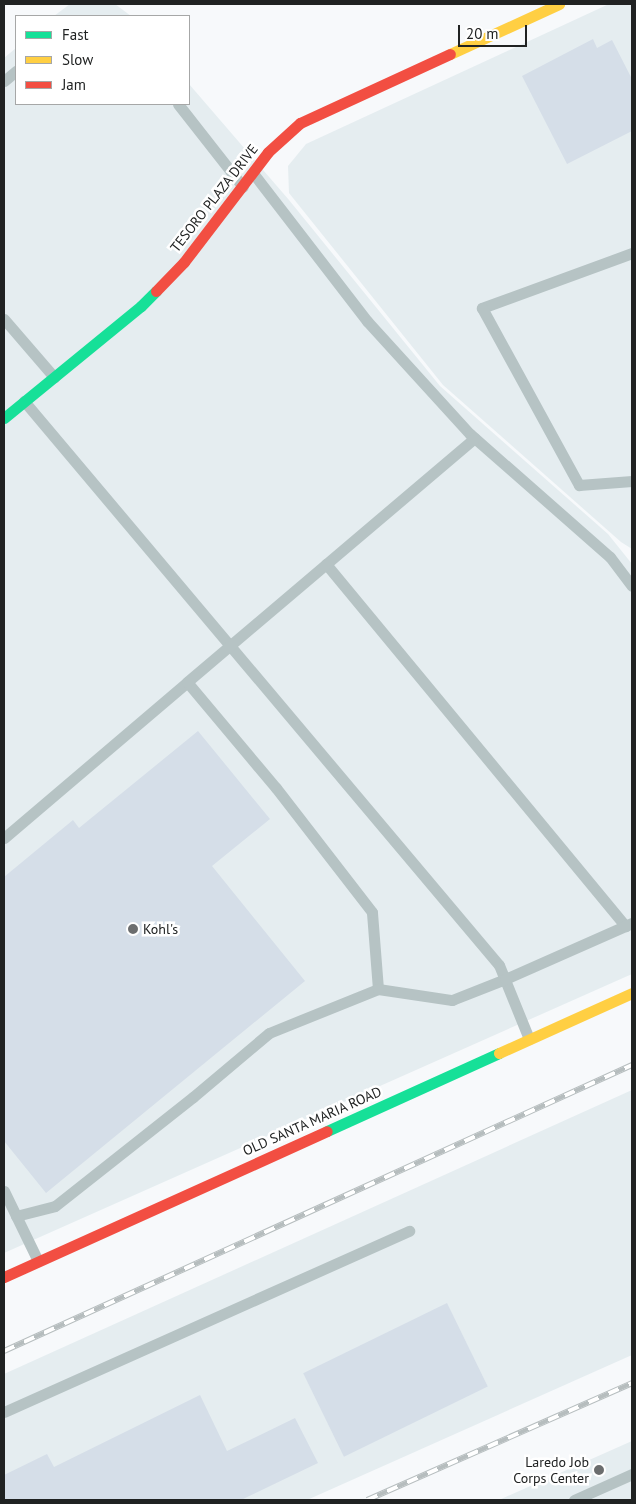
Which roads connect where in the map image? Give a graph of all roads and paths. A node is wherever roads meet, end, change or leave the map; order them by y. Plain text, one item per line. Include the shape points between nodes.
1 (559, 4) edge
2 (15, 73) edge
3 (4, 81) edge
4 (179, 105) edge
5 (253, 173) junction
6 (243, 187) junction
7 (632, 253) edge
8 (4, 319) edge
9 (54, 377) junction
10 (24, 401) junction
11 (4, 418) edge
12 (475, 438) junction
13 (632, 481) edge
14 (326, 564) junction
15 (632, 586) edge
16 (229, 645) junction
17 (187, 682) junction
18 (4, 838) edge
19 (628, 924) edge
20 (505, 979) junction
21 (378, 988) junction
22 (632, 993) edge
23 (529, 1039) junction
24 (4, 1191) edge
25 (16, 1216) junction
26 (409, 1231) dead end
27 (38, 1261) junction
28 (4, 1277) edge
29 (4, 1412) edge
30 (632, 1474) edge
31 (574, 1500) edge

1 - 5 street, TESORO PLAZA DRIVE via 300,123 268,152
2 - 3 lane
4 - 6 lane
5 - 6 street, TESORO PLAZA DRIVE
5 - 12 lane via 367,321
6 - 9 street, TESORO PLAZA DRIVE via 184,262 142,306
7 - 13 lane via 482,308 579,485
8 - 9 lane
9 - 10 street, TESORO PLAZA DRIVE
10 - 11 street, TESORO PLAZA DRIVE
10 - 16 lane
12 - 14 lane
12 - 15 lane via 610,557
14 - 16 lane
14 - 19 lane
16 - 17 lane
16 - 20 lane via 499,965
17 - 18 lane
17 - 21 lane via 276,788 372,912
19 - 20 lane
20 - 21 lane via 452,1000
20 - 23 lane
21 - 25 lane via 269,1033 54,1206
22 - 23 street, OLD SANTA MARIA ROAD
23 - 27 street, OLD SANTA MARIA ROAD
24 - 25 lane
25 - 27 lane
26 - 29 lane
27 - 28 street, OLD SANTA MARIA ROAD
30 - 31 lane

